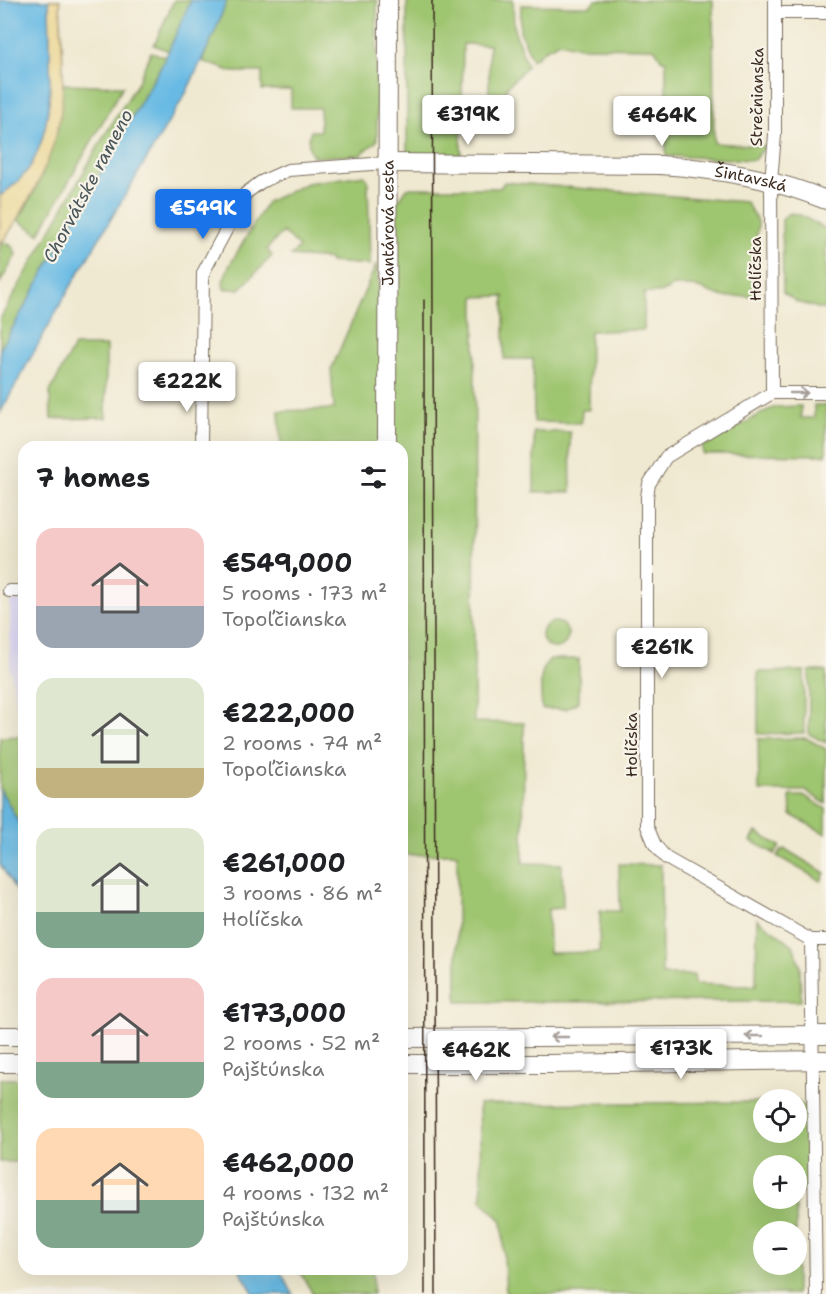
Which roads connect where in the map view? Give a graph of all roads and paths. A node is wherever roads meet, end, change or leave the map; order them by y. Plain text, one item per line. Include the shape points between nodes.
1 (388, 0) edge
2 (775, 6) edge
3 (826, 13) edge
4 (386, 163) junction
5 (771, 181) junction
6 (826, 200) edge
7 (772, 393) junction
8 (826, 393) edge
9 (201, 441) edge
10 (387, 441) edge
11 (9, 591) dead end
12 (18, 591) edge
13 (811, 940) junction
14 (826, 940) edge
15 (0, 1035) edge
16 (819, 1035) edge
17 (18, 1036) edge
18 (408, 1038) edge
19 (819, 1060) edge
20 (0, 1063) edge
21 (18, 1063) edge
22 (408, 1064) edge
23 (816, 1294) edge

1 - 4 street, Jantárová cesta
2 - 3 street, Strečnianska
2 - 5 street, Strečnianska
4 - 5 street, Šintavská via 660,165 702,168
4 - 9 street via 288,170 246,193 202,273
4 - 10 street, Jantárová cesta
5 - 6 street, Šintavská
5 - 7 street, Holíčska
7 -> 8 street
7 - 13 street, Holíčska via 666,457 649,484 647,826 666,858
11 - 12 street
13 - 14 street
13 - 16 street
15 - 17 street
16 -> 18 street
16 - 19 street
19 - 22 street
19 - 23 street
20 - 21 street

